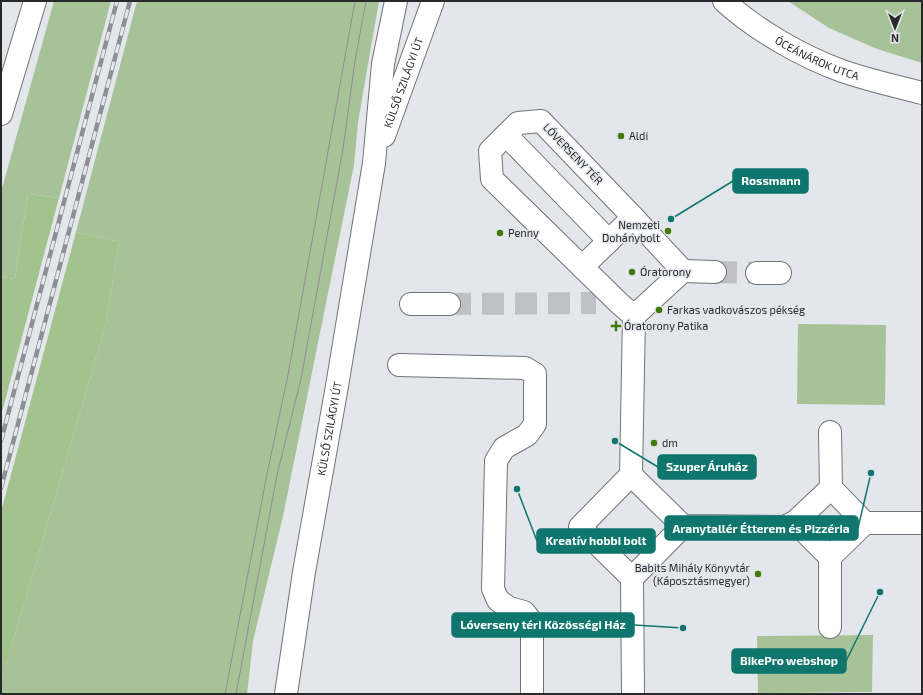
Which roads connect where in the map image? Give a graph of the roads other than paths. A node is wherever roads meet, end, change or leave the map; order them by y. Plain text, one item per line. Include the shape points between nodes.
1 (34, 1) edge
2 (396, 1) edge
3 (433, 1) edge
4 (724, 1) edge
5 (922, 93) edge
6 (1, 114) edge
7 (506, 135) junction
8 (374, 163) junction
9 (633, 217) junction
10 (609, 241) junction
11 (582, 267) junction
12 (683, 271) junction
13 (715, 272) tunnel mouth
14 (757, 273) tunnel mouth
15 (780, 273) dead end
16 (596, 303) tunnel mouth
17 (411, 304) dead end
18 (449, 304) tunnel mouth
19 (627, 310) junction
20 (399, 365) dead end
21 (830, 432) dead end
22 (631, 475) junction
23 (831, 488) junction
24 (795, 522) junction
25 (865, 523) junction
26 (922, 523) edge
27 (683, 526) junction
28 (830, 557) junction
29 (632, 578) junction
30 (830, 627) dead end
31 (286, 694) edge
32 (532, 694) edge
33 (633, 694) edge

1 - 6 street
2 - 8 street, KÜLSŐ SZILÁGYI ÚT via 383,64
3 - 8 street, KÜLSŐ SZILÁGYI ÚT
4 - 5 street, ÓCEÁNÁROK UTCA via 738,14 774,38 808,57 842,71
7 - 9 street, LÓVERSENY TÉR via 518,123 541,121
7 - 10 street
7 - 11 street, LÓVERSENY TÉR via 490,151 492,179
8 - 31 street, KÜLSŐ SZILÁGYI ÚT via 304,572
9 - 10 street
9 - 12 street, LÓVERSENY TÉR
10 - 11 street
11 - 19 street, LÓVERSENY TÉR
12 - 13 street
12 - 19 street
14 - 15 street
16 - 19 street
17 - 18 street
19 - 22 street
20 - 32 street via 525,368 535,374 535,424 527,435 504,448 496,461 493,589 498,600 509,608 524,612 532,622
21 - 23 street
22 - 27 street
22 - 29 street via 580,527
23 - 24 street
23 - 25 street
24 - 27 street via 784,527
24 - 28 street
25 - 26 street
25 - 28 street
27 - 29 street
28 - 30 street
29 - 33 street

